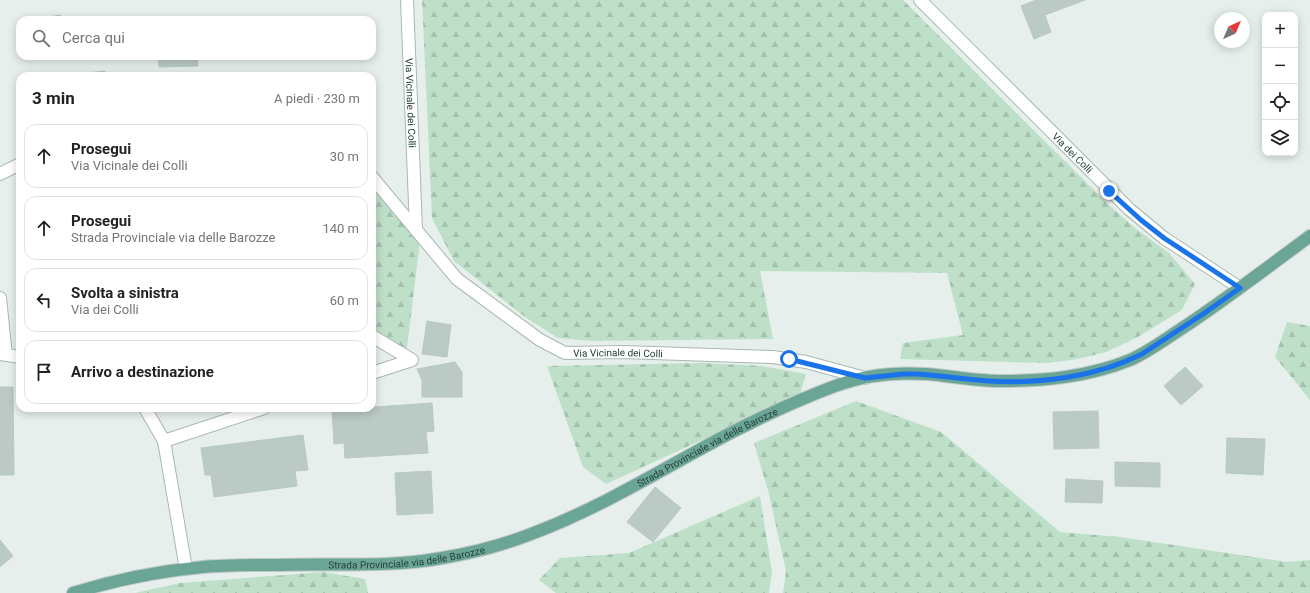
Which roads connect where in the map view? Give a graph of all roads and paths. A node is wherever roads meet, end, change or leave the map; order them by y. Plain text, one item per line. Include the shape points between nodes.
1 (407, 0) edge
2 (920, 0) edge
3 (16, 166) edge
4 (0, 174) edge
5 (376, 182) edge
6 (416, 230) junction
7 (1310, 236) edge
8 (1240, 288) junction
9 (0, 298) edge
10 (376, 338) edge
11 (3, 355) edge
12 (16, 357) edge
13 (376, 372) edge
14 (865, 378) junction
15 (147, 412) edge
16 (252, 412) edge
17 (164, 441) junction
18 (186, 569) junction
19 (73, 593) edge

1 - 6 street, Via Vicinale dei Colli
2 - 8 street, Via dei Colli via 1129,209 1164,238
3 - 4 street
5 - 6 street, Via Vicinale dei Colli
6 - 14 street, Via Vicinale dei Colli via 457,279 540,340 565,353 623,352 773,357 806,362
7 - 8 main road, Strada Provinciale via delle Barozze
8 - 14 main road, Strada Provinciale via delle Barozze via 1142,354 1091,373 1051,379 1000,381 916,374
9 - 11 street
10 - 13 street via 412,360
11 - 12 street
14 - 18 main road, Strada Provinciale via delle Barozze via 831,388 761,419 606,501 547,528 503,544 443,558 412,562
15 - 17 street
16 - 17 street
17 - 18 street
18 - 19 main road, Strada Provinciale via delle Barozze via 133,577

